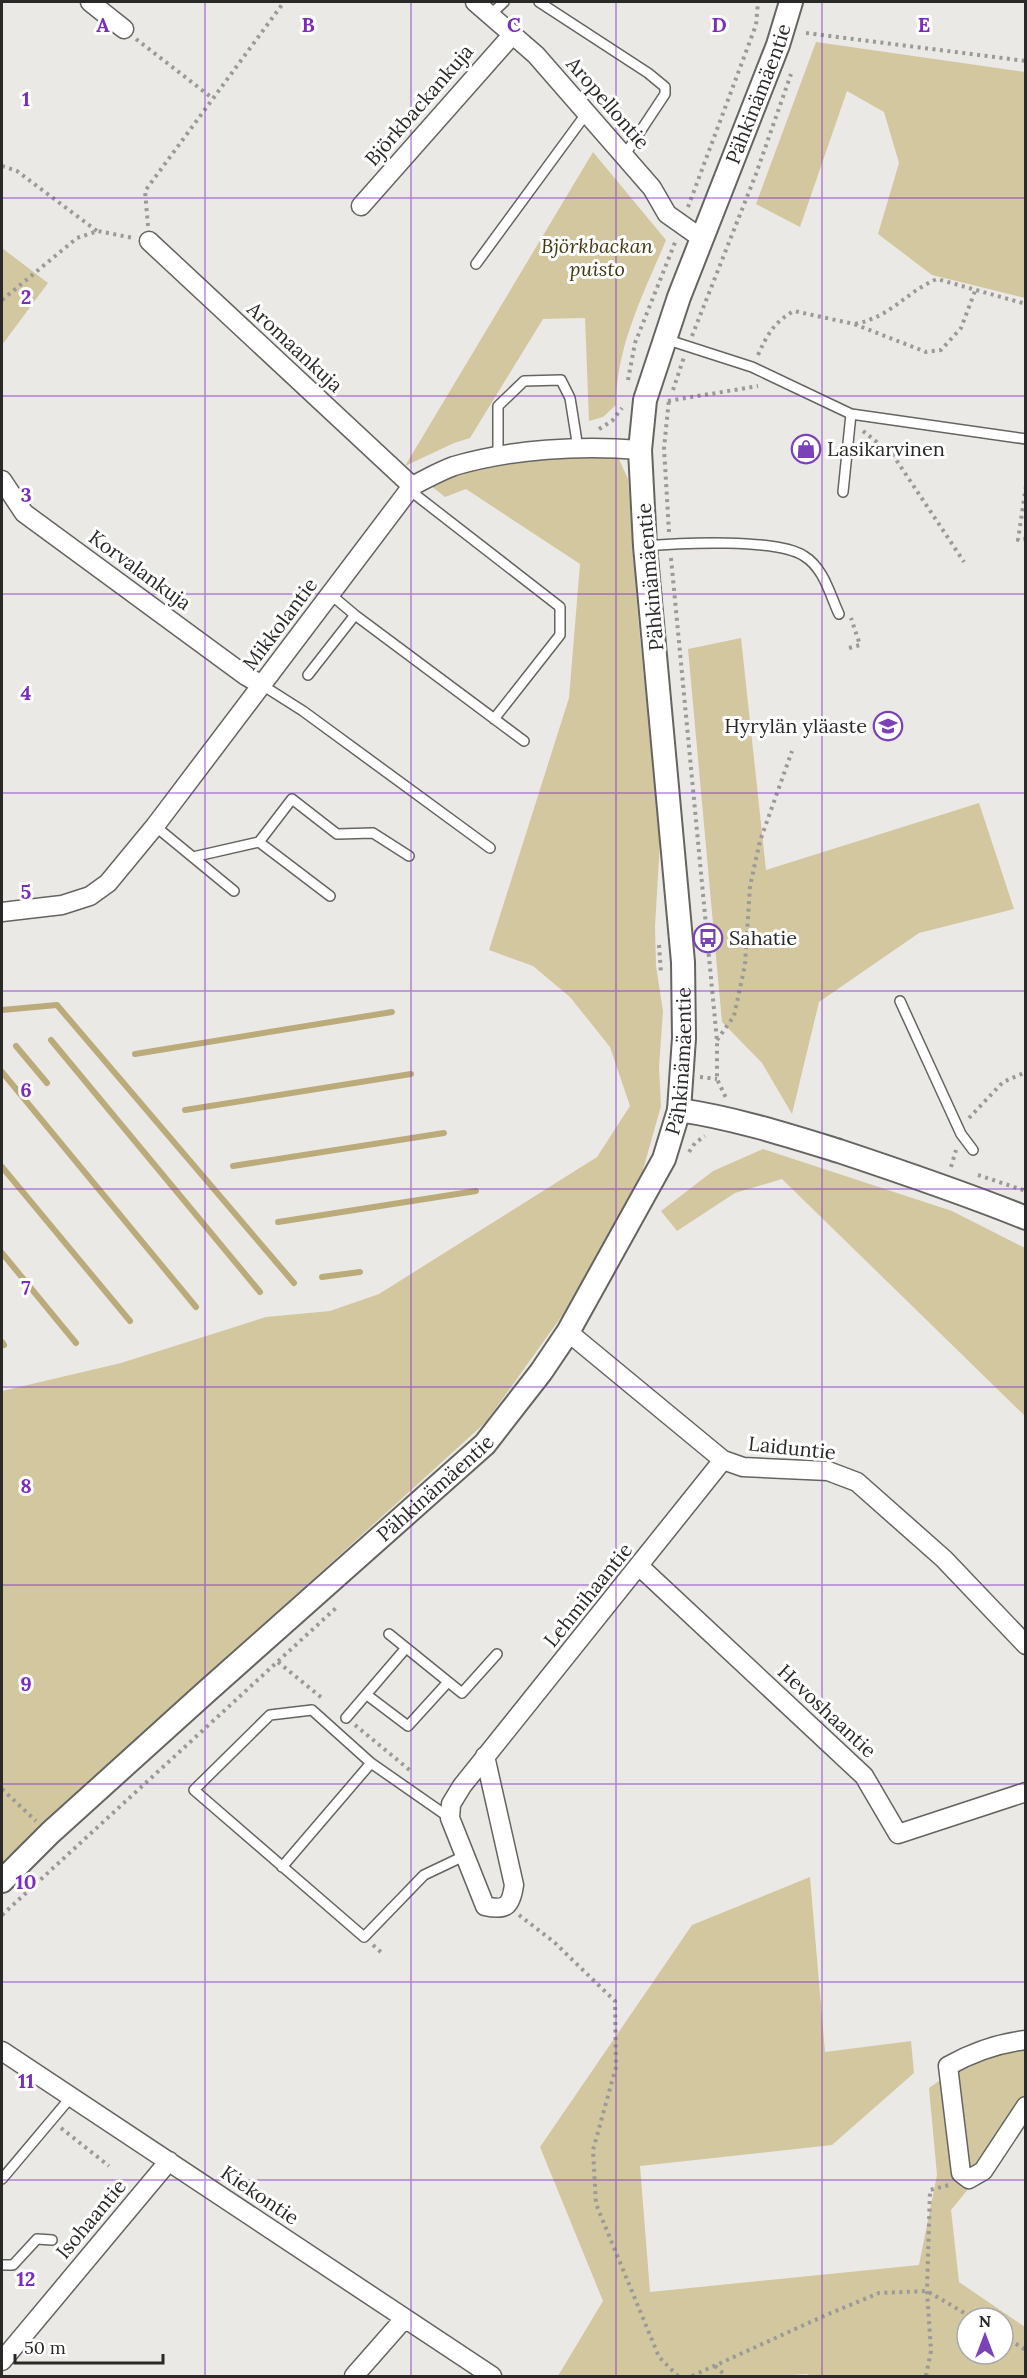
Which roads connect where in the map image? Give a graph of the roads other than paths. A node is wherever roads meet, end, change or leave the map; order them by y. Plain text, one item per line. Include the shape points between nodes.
1 (90, 2) edge
2 (475, 2) edge
3 (504, 2) edge
4 (539, 2) edge
5 (790, 2) edge
6 (490, 15) junction
7 (124, 28) road end
8 (513, 34) junction
9 (586, 114) junction
10 (624, 156) junction
11 (362, 206) dead end
12 (701, 238) junction
13 (149, 241) road end
14 (476, 264) dead end
15 (665, 339) junction
16 (851, 414) junction
17 (1026, 439) edge
18 (578, 448) junction
19 (640, 450) junction
20 (498, 457) junction
21 (2, 480) edge
22 (412, 486) junction
23 (843, 492) dead end
24 (645, 546) junction
25 (330, 594) junction
26 (839, 614) dead end
27 (355, 615) junction
28 (308, 675) dead end
29 (262, 685) junction
30 (494, 719) junction
31 (524, 741) dead end
32 (155, 826) junction
33 (259, 842) junction
34 (490, 848) dead end
35 (409, 856) dead end
36 (193, 857) junction
37 (234, 891) dead end
38 (330, 896) dead end
39 (2, 912) edge
40 (900, 1002) dead end
41 (679, 1110) junction
42 (973, 1150) dead end
43 (1026, 1218) edge
44 (568, 1332) junction
45 (723, 1460) junction
46 (639, 1566) junction
47 (389, 1634) dead end
48 (1026, 1645) edge
49 (406, 1648) junction
50 (497, 1654) dead end
51 (448, 1682) junction
52 (366, 1695) junction
53 (346, 1718) road end
54 (485, 1756) junction
55 (371, 1763) junction
56 (1026, 1792) edge
57 (450, 1818) junction
58 (464, 1856) junction
59 (282, 1867) junction
60 (2, 1881) edge
61 (1026, 2040) edge
62 (2, 2051) edge
63 (71, 2097) junction
64 (1026, 2106) edge
65 (169, 2161) junction
66 (2, 2179) edge
67 (52, 2240) dead end
68 (2, 2265) edge
69 (404, 2319) junction
70 (2, 2361) edge
71 (354, 2376) edge
72 (492, 2376) edge

1 - 7 street
2 - 6 street, Aropellontie
3 - 6 lane
4 - 10 lane via 664,87 664,94
5 - 12 street, Pähkinämäentie via 778,45
6 - 8 street, Aropellontie
8 - 9 street, Aropellontie
8 - 11 street, Björkbackankuja
9 - 10 street, Aropellontie
9 - 14 lane
10 - 12 street, Aropellontie via 652,188 667,214
12 - 15 street, Pähkinämäentie
13 - 22 street, Aromaankuja
15 - 16 lane via 752,367
15 - 19 street, Pähkinämäentie via 645,400
16 - 17 lane
16 - 23 lane
18 - 19 street, Mikkolantie
18 - 20 street, Mikkolantie
18 - 20 lane via 570,398 561,380 524,381 498,406
19 - 24 street, Pähkinämäentie
20 - 22 street, Mikkolantie via 453,467
21 - 29 street, Korvalankuja via 24,513
22 - 25 street, Mikkolantie
22 - 30 lane via 417,496 560,608 560,635
24 - 26 lane via 735,543 804,556 820,572
24 - 41 street, Pähkinämäentie via 683,962 684,1038
25 - 27 lane
25 - 29 street, Mikkolantie
27 - 28 lane
27 - 30 lane
29 - 32 street, Mikkolantie
29 - 34 lane
30 - 31 lane
32 - 36 lane
32 - 39 street, Mikkolantie via 108,883 90,896 62,905
33 - 35 lane via 292,799 338,834 373,833
33 - 36 lane
33 - 38 lane
36 - 37 lane
40 - 42 lane via 961,1134
41 - 43 street via 722,1116 916,1176
41 - 44 street, Pähkinämäentie via 664,1159
44 - 45 street, Laiduntie
44 - 60 street, Pähkinämäentie via 485,1444 50,1833
45 - 46 street, Lehmihaantie
45 - 48 street, Laiduntie via 743,1467 828,1471 857,1482 945,1559
46 - 54 street, Lehmihaantie
46 - 56 street, Hevoshaantie via 864,1776 898,1834
47 - 49 lane
49 - 51 lane
49 - 52 lane
50 - 51 lane via 462,1693
51 - 52 lane via 408,1726
52 - 53 lane
54 - 57 street, Lehmihaantie via 451,1804
54 - 58 street via 514,1885 512,1901 507,1906 485,1906
55 - 57 lane
55 - 59 lane
55 - 59 lane via 312,1710 270,1715 194,1790
57 - 58 street
58 - 59 lane via 424,1875 364,1937
61 - 64 street via 961,2058 948,2066 961,2173 969,2179 983,2171
62 - 63 street, Kiekontie
63 - 65 street, Kiekontie
63 - 66 lane
65 - 69 street, Kiekontie
65 - 70 street, Isohaantie
67 - 68 lane via 37,2239 13,2265
69 - 71 street
69 - 72 street, Kiekontie

